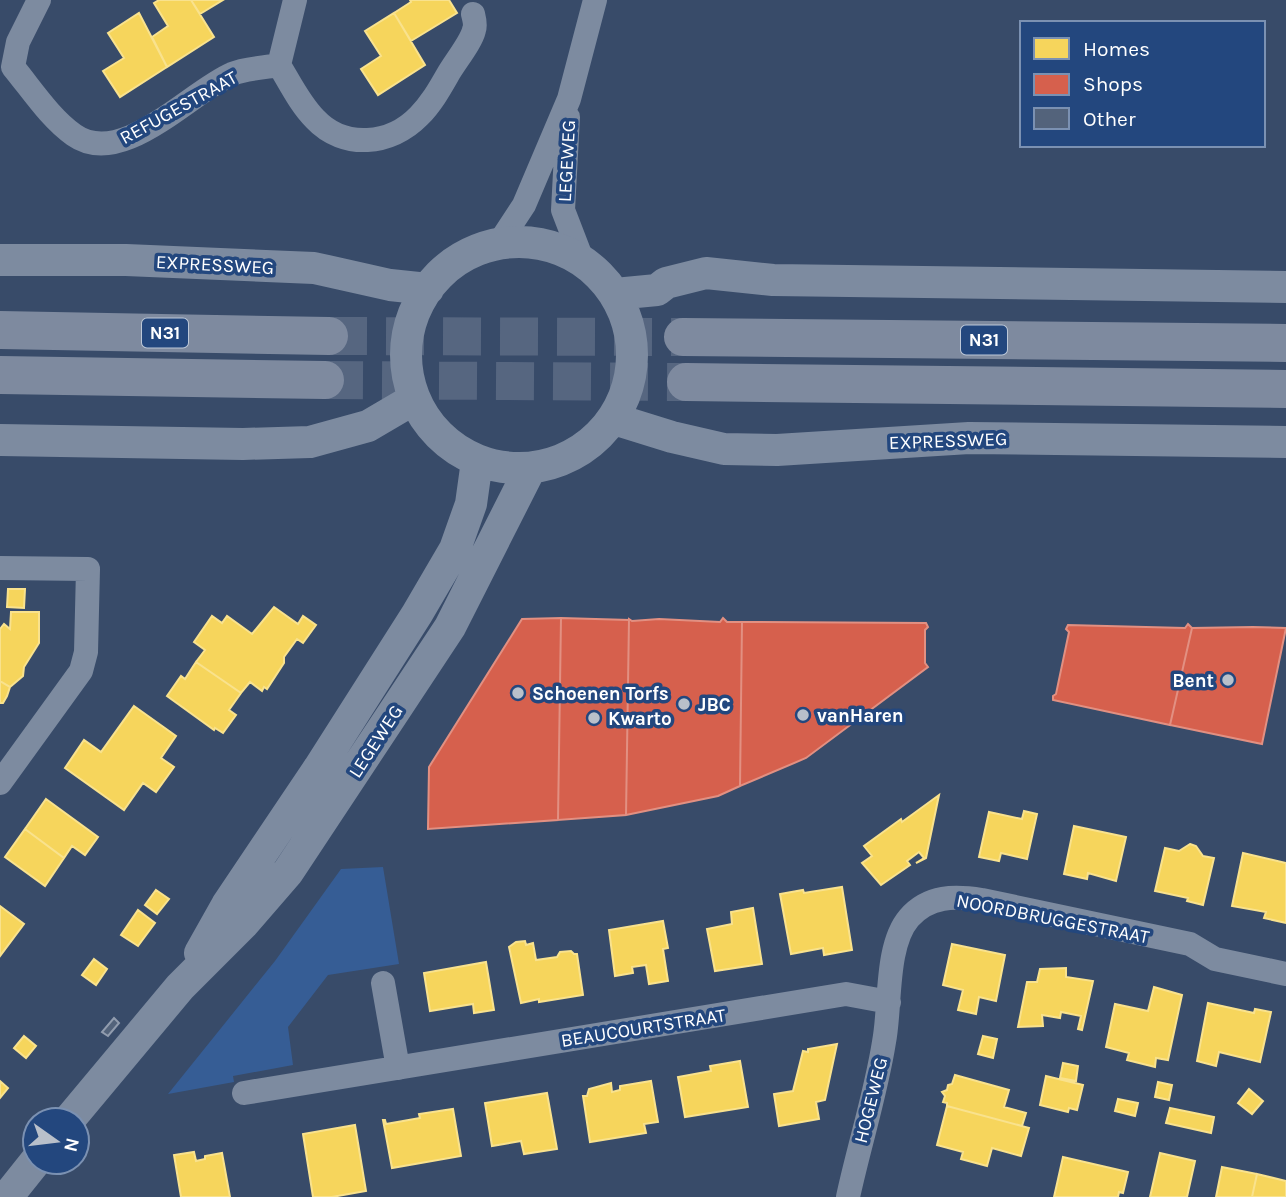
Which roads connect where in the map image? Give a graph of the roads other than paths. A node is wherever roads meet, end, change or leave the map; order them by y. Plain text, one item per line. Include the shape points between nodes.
1 (39, 0) edge
2 (296, 0) edge
3 (595, 0) edge
4 (473, 14) dead end
5 (279, 65) junction
6 (7, 76) edge
7 (569, 99) junction
8 (500, 240) junction
9 (0, 260) edge
10 (583, 262) junction
11 (1286, 287) edge
12 (428, 289) junction
13 (615, 294) junction
14 (0, 330) edge
15 (329, 336) tunnel mouth
16 (683, 337) tunnel mouth
17 (1286, 343) edge
18 (0, 375) edge
19 (325, 380) tunnel mouth
20 (686, 382) tunnel mouth
21 (1286, 389) edge
22 (414, 398) junction
23 (614, 419) junction
24 (0, 440) edge
25 (1286, 442) edge
26 (477, 461) junction
27 (530, 469) junction
28 (0, 568) edge
29 (0, 783) edge
30 (1286, 974) edge
31 (383, 983) dead end
32 (180, 987) junction
33 (889, 1002) junction
34 (398, 1068) junction
35 (244, 1093) dead end
36 (81, 1106) edge
37 (24, 1176) edge
38 (7, 1197) edge
39 (848, 1197) edge

1 - 6 street, REFUGESTRAAT
2 - 5 street
3 - 7 street, LEGEWEG
4 - 5 street via 475,29 433,100 419,117 390,136 358,141 327,130 313,118
5 - 6 street, REFUGESTRAAT via 232,74 128,139 100,144 76,137
7 - 8 street, LEGEWEG via 524,205
7 - 10 street, LEGEWEG via 563,210
8 - 10 street via 557,248
8 - 12 street via 451,265
9 - 12 street, EXPRESSWEG via 314,268
10 - 13 street
11 - 13 street via 773,280 706,273 666,283 657,290
12 - 22 street via 415,311 407,340 407,372
13 - 23 street via 627,320 633,354 627,391
14 - 15 highway, N31
16 - 17 highway, N31
18 - 19 highway
20 - 21 highway
22 - 24 street via 369,426 310,443
22 - 26 street via 428,423 450,446
23 - 25 street, EXPRESSWEG via 724,449 968,438
23 - 27 street via 593,442 563,461
26 - 27 street
26 - 32 street, LEGEWEG via 471,504 455,549 227,905
27 - 32 street, LEGEWEG via 450,627 288,872
28 - 29 street via 88,569 86,652 81,671
30 - 33 street, NOORDBRUGGESTRAAT via 1215,959 1190,944 955,896 925,904 902,927
31 - 34 street
32 - 36 street, LEGEWEG
33 - 34 street, BEAUCOURTSTRAAT via 846,993
33 - 39 street, HOGEWEG
34 - 35 street, BEAUCOURTSTRAAT
37 - 38 street

